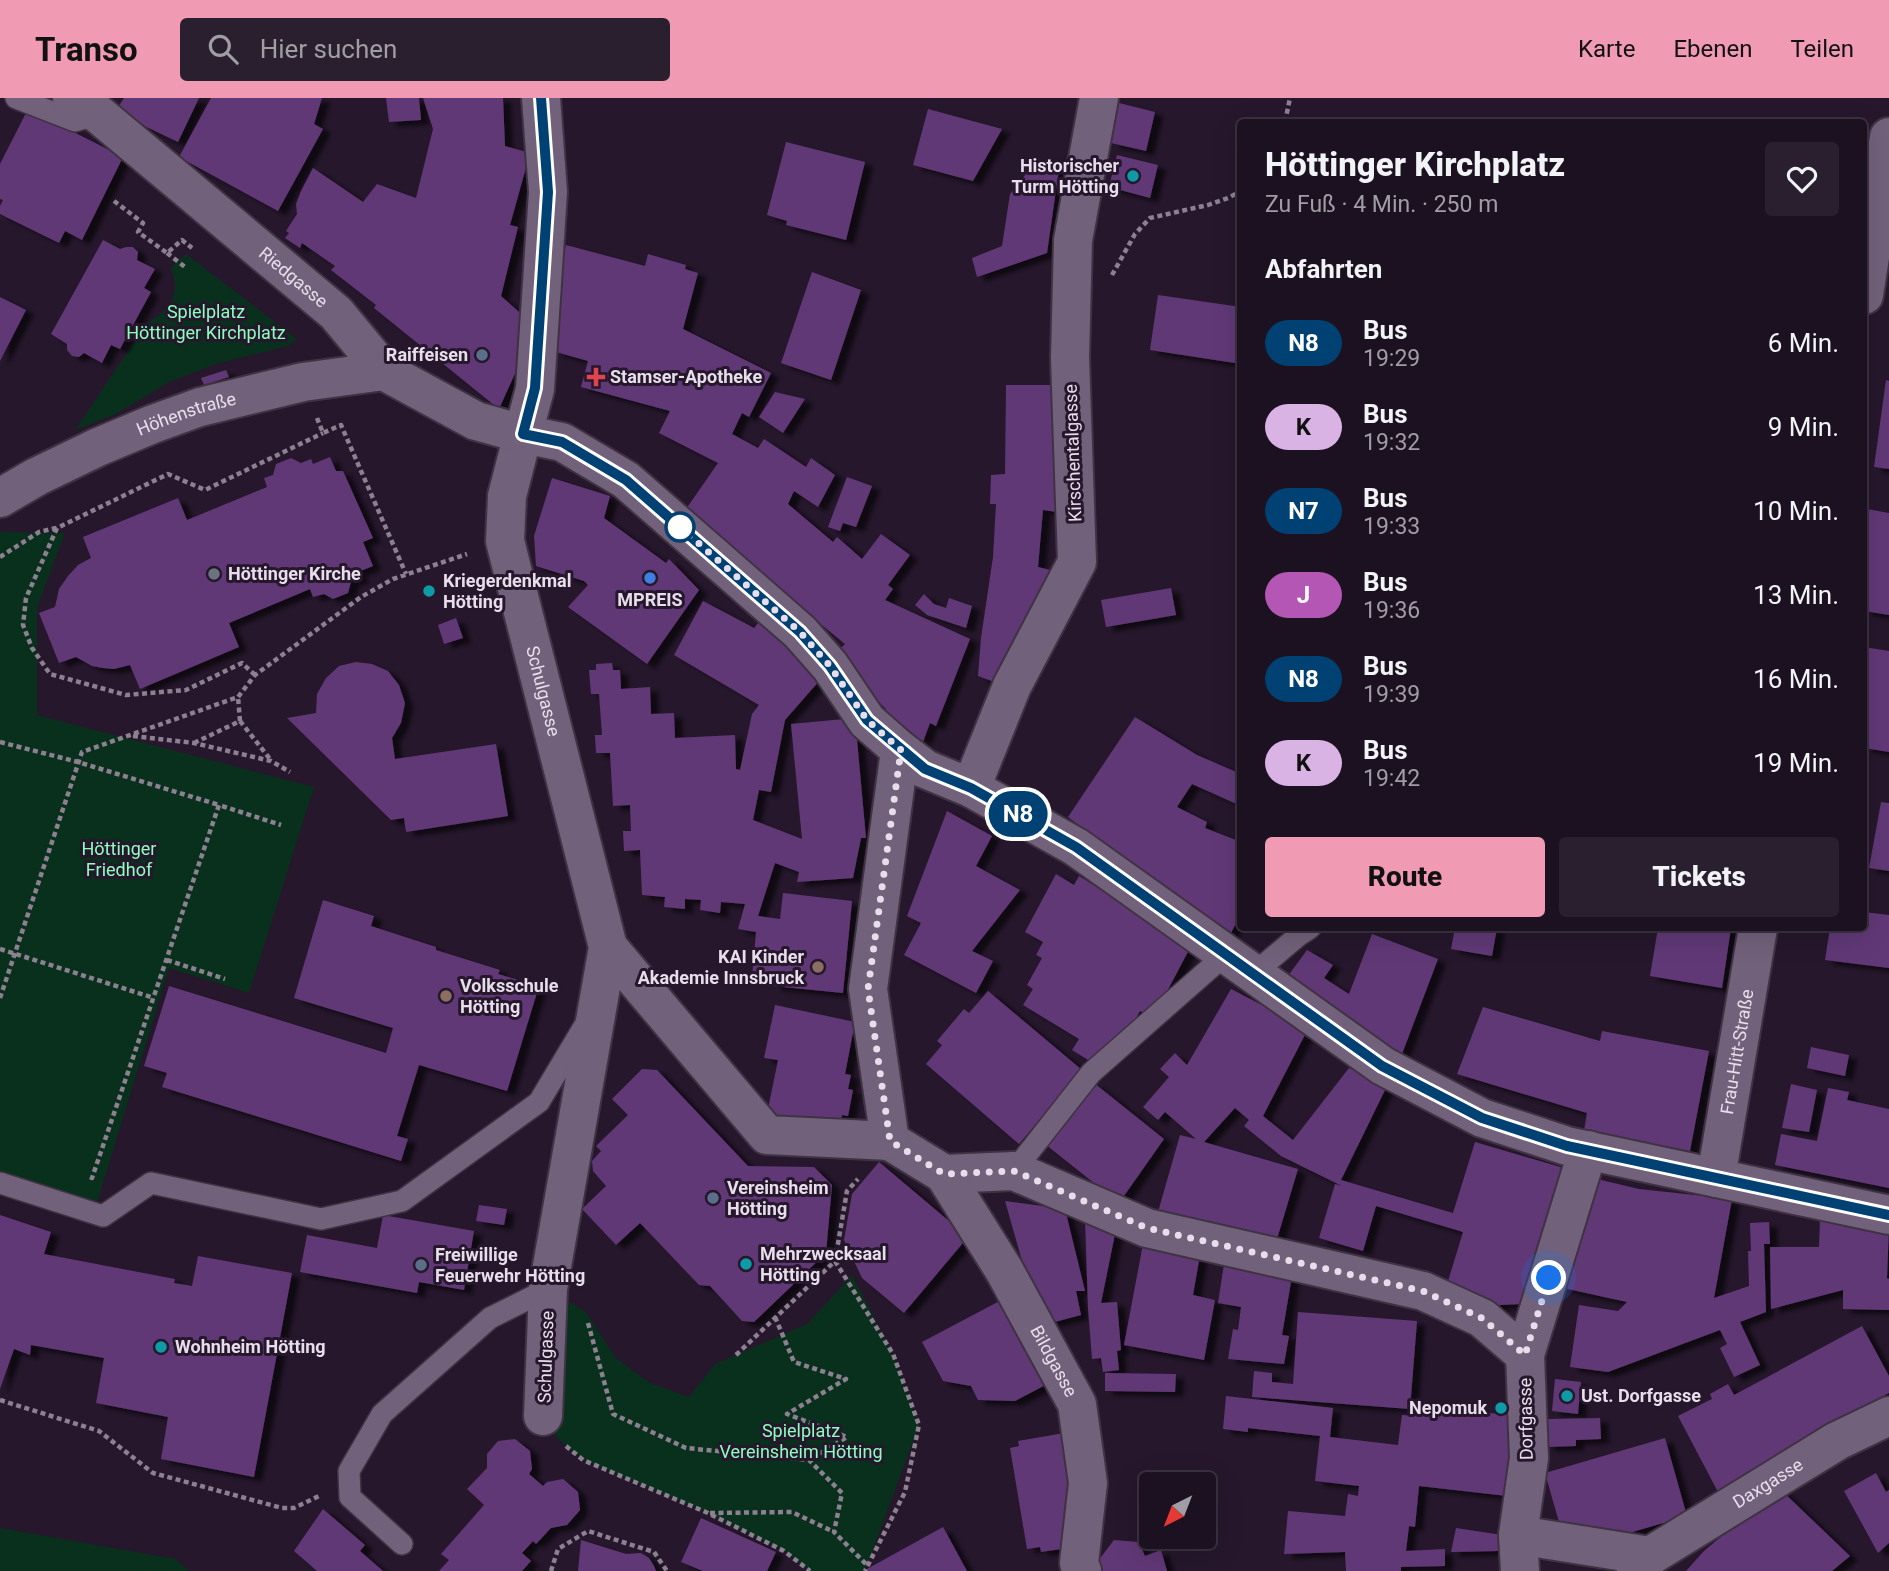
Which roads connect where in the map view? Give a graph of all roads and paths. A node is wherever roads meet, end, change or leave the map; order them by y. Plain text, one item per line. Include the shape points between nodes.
1 (8, 98) edge
2 (16, 98) edge
3 (541, 98) edge
4 (1099, 98) edge
5 (1290, 98) edge
6 (0, 100) edge
7 (85, 106) edge
8 (1286, 119) edge
9 (1888, 153) edge
10 (1237, 193) edge
11 (114, 201) dead end
12 (182, 240) dead end
13 (167, 253) junction
14 (185, 267) dead end
15 (1867, 277) edge
16 (1111, 278) dead end
17 (384, 371) junction
18 (303, 382) junction
19 (323, 433) junction
20 (523, 434) junction
21 (0, 498) edge
22 (57, 528) junction
23 (505, 541) junction
24 (0, 557) edge
25 (406, 574) junction
26 (255, 675) junction
27 (239, 697) junction
28 (240, 721) junction
29 (131, 735) junction
30 (0, 742) edge
31 (194, 743) junction
32 (901, 750) junction
33 (271, 761) junction
34 (78, 762) junction
35 (290, 772) dead end
36 (971, 788) junction
37 (219, 806) junction
38 (281, 825) dead end
39 (1306, 931) edge
40 (1757, 931) edge
41 (608, 947) junction
42 (0, 949) edge
43 (15, 954) junction
44 (167, 960) junction
45 (1239, 965) junction
46 (225, 979) dead end
47 (0, 998) edge
48 (154, 998) junction
49 (600, 999) junction
50 (890, 1141) junction
51 (1588, 1150) junction
52 (1014, 1171) junction
53 (944, 1174) junction
54 (92, 1178) dead end
55 (1716, 1178) junction
56 (0, 1183) edge
57 (1889, 1215) edge
58 (835, 1261) junction
59 (548, 1289) junction
60 (775, 1317) junction
61 (736, 1355) dead end
62 (1525, 1355) junction
63 (0, 1400) edge
64 (543, 1416) joint
65 (1889, 1416) edge
66 (809, 1460) junction
67 (349, 1471) junction
68 (708, 1513) junction
69 (834, 1532) junction
70 (402, 1544) dead end
71 (1519, 1553) edge
72 (1643, 1563) edge
73 (867, 1568) edge
74 (551, 1571) edge
75 (667, 1571) edge
76 (810, 1571) edge
77 (1082, 1571) edge

1 - 6 lane
2 - 7 lane via 75,121
3 - 20 street, Schulgasse via 548,192 535,388
4 - 36 street, Kirschentalgasse via 1073,240 1070,358 1077,562 1012,686
5 - 8 path
7 - 17 street, Riedgasse via 335,313
9 - 15 street
10 - 16 path via 1150,218 1135,234
11 - 13 path via 143,223 138,232
12 - 13 path
13 - 14 path
17 - 18 street, Höhenstraße
17 - 20 street, Riedgasse via 476,422
18 - 19 path
18 - 21 street, Höhenstraße via 200,407 153,424
19 - 22 path via 205,490 168,474
19 - 25 path via 341,425
20 - 23 street, Schulgasse via 507,496
20 - 32 street, Riedgasse via 562,442 626,480 800,632 867,720
22 - 24 path via 38,532
22 - 26 path via 26,598 23,625 50,674 126,695 186,690 242,663
23 - 25 path
23 - 41 street, Schulgasse
25 - 26 path via 361,597
26 - 27 path
27 - 28 path
27 - 29 path
28 - 31 path
28 - 33 path
29 - 31 path
29 - 34 path via 82,752
30 - 34 path
31 - 33 path
32 - 36 street, Riedgasse via 925,769
32 - 50 street via 868,989
33 - 35 path
34 - 37 path
34 - 43 path
36 - 45 street, Riedgasse via 1076,847
37 - 38 path
37 - 44 path
39 - 45 lane
40 - 55 street, Frau-Hitt-Straße
41 - 49 street, Schulgasse
41 - 50 street, Schulgasse via 767,1135
42 - 43 path
43 - 47 path
43 - 48 path
44 - 46 path
44 - 48 path
45 - 51 street, Riedgasse via 1382,1066 1482,1118
45 - 52 lane via 1091,1073
48 - 54 path
49 - 56 lane via 539,1102 402,1201 321,1219 152,1183 103,1216
49 - 59 street, Schulgasse
50 - 53 street
50 - 58 path via 847,1191
51 - 55 street, Riedgasse
51 - 62 street, Dorfgasse
52 - 53 street
52 - 62 street via 1147,1228 1423,1291 1482,1318
53 - 77 street, Bildgasse via 1077,1404 1088,1483 1079,1563
55 - 57 street, Riedgasse
58 - 60 path
58 - 73 path via 893,1354 919,1425 905,1492
59 - 64 street, Schulgasse
59 - 66 path via 586,1312 613,1414 687,1448
59 - 67 lane via 490,1318 382,1414
60 - 61 path
60 - 66 path via 794,1362 846,1379 787,1414 847,1437
62 - 71 street, Dorfgasse via 1529,1458
63 - 67 path via 99,1432 153,1473 282,1508 314,1500
64 - 68 path, Schulgasse via 558,1440 583,1460
65 - 72 street, Daxgasse via 1837,1441
66 - 69 path via 842,1493
67 - 70 lane via 350,1497
68 - 69 path via 792,1512
68 - 76 path, Schulgasse via 784,1550
69 - 73 path
71 - 72 street, Daxgasse
74 - 75 path via 558,1549 588,1531 654,1552

